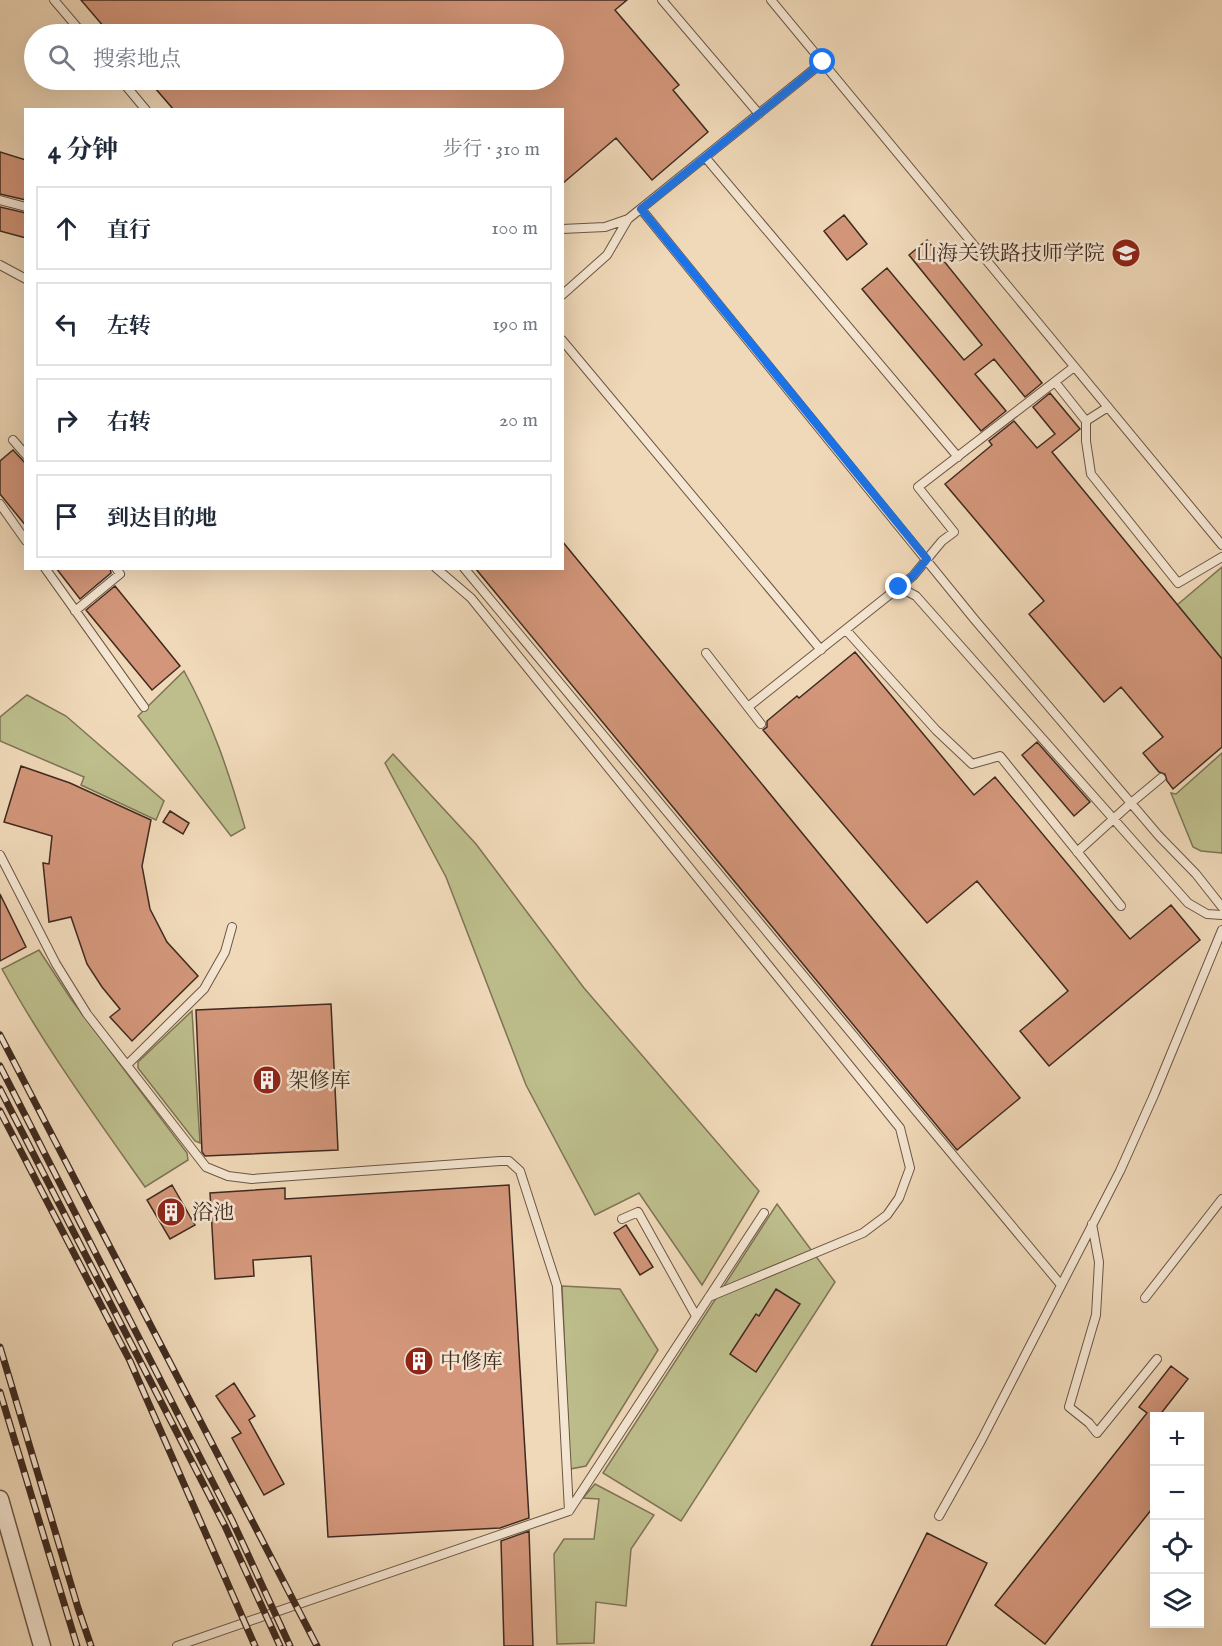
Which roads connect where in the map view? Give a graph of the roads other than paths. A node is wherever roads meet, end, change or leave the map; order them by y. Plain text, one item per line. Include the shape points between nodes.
1 (54, 0) edge
2 (662, 0) edge
3 (771, 0) edge
4 (74, 24) edge
5 (823, 62) junction
6 (129, 90) edge
7 (144, 108) edge
8 (759, 114) junction
9 (705, 157) junction
10 (0, 200) edge
11 (24, 206) edge
12 (641, 209) junction
13 (628, 219) junction
14 (564, 229) edge
15 (0, 265) edge
16 (24, 278) edge
17 (564, 293) edge
18 (564, 342) edge
19 (1074, 367) junction
20 (1055, 382) junction
21 (1108, 407) junction
22 (1086, 421) junction
23 (13, 440) dead end
24 (24, 453) edge
25 (958, 457) junction
26 (0, 504) edge
27 (24, 538) edge
28 (1222, 545) edge
29 (1222, 557) edge
30 (927, 559) junction
31 (46, 570) edge
32 (117, 570) edge
33 (438, 570) edge
34 (466, 570) edge
35 (899, 587) junction
36 (75, 611) junction
37 (846, 630) junction
38 (821, 650) junction
39 (706, 653) dead end
40 (144, 707) dead end
41 (748, 707) junction
42 (761, 724) dead end
43 (1161, 778) dead end
44 (1131, 803) junction
45 (1114, 820) junction
46 (1077, 852) junction
47 (0, 855) edge
48 (1121, 906) dead end
49 (1222, 907) edge
50 (1222, 915) edge
51 (232, 927) dead end
52 (1222, 930) edge
53 (127, 1065) junction
54 (1222, 1199) edge
55 (764, 1213) dead end
56 (622, 1219) dead end
57 (1092, 1223) junction
58 (1061, 1285) junction
59 (709, 1298) junction
60 (1145, 1298) dead end
61 (696, 1316) junction
62 (1157, 1359) dead end
63 (0, 1499) edge
64 (569, 1510) junction
65 (939, 1516) dead end
66 (42, 1646) edge
67 (177, 1646) edge

1 - 4 lane
2 - 8 lane
3 - 5 lane
5 - 8 lane
5 - 19 lane
6 - 7 lane
8 - 9 lane
9 - 12 lane
9 - 25 lane
10 - 11 lane
12 - 13 lane
12 - 30 lane
13 - 14 lane via 605,227
13 - 17 lane via 607,255
15 - 16 lane
18 - 38 lane
19 - 20 lane
19 - 21 lane
20 - 22 lane
20 - 25 lane
21 - 22 lane
21 - 28 lane
22 - 29 lane via 1091,474 1178,583
23 - 24 lane
25 - 30 lane via 918,487 954,532
26 - 27 lane
30 - 35 lane
30 - 44 lane
31 - 36 lane
32 - 36 lane via 120,574
33 - 59 lane via 471,598 900,1128 910,1168 899,1198 887,1215 863,1233
34 - 58 lane
35 - 37 lane
35 - 45 lane via 916,596
36 - 40 lane
37 - 38 lane
37 - 46 lane via 972,764 1000,756
38 - 41 lane
39 - 41 lane
41 - 42 lane
43 - 44 lane
44 - 45 lane
44 - 49 lane
45 - 46 lane
45 - 50 lane via 1188,903 1207,914
46 - 48 lane
47 - 53 lane via 56,964 87,1014
51 - 53 lane via 225,952 204,989
52 - 57 lane via 1154,1095
53 - 64 lane via 206,1167 228,1176 252,1179 500,1161 509,1161 520,1171 557,1286
54 - 60 lane
55 - 59 lane
56 - 61 lane via 638,1212
57 - 58 lane
57 - 62 lane via 1099,1262 1096,1315 1069,1407 1097,1433
58 - 65 lane
59 - 61 lane
61 - 64 lane
63 - 66 street
64 - 67 lane

